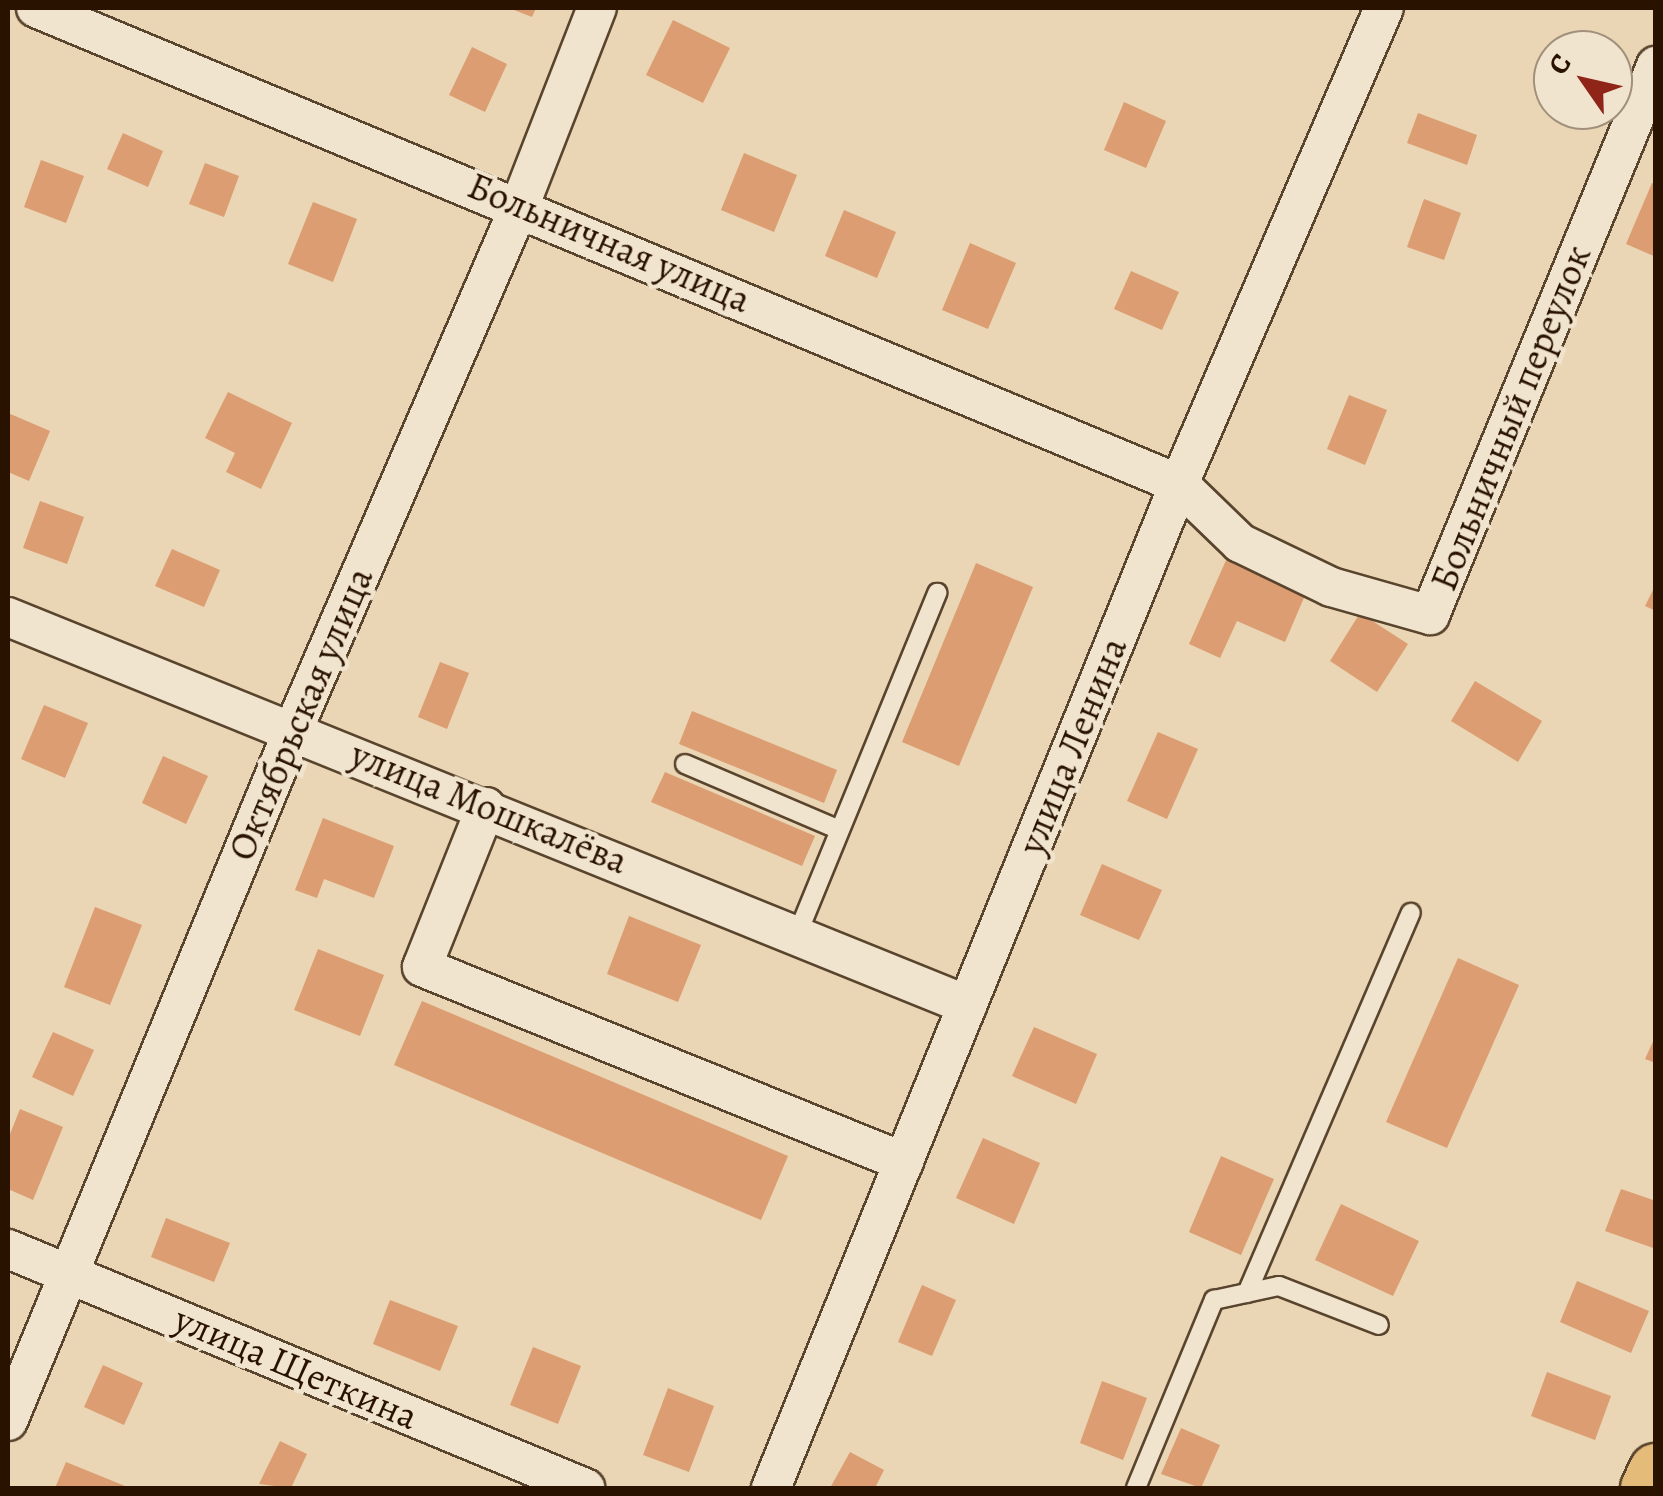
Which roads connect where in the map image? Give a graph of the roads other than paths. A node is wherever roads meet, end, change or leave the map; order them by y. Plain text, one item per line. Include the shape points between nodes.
1 (36, 8) edge
2 (597, 8) edge
3 (1384, 8) edge
4 (1656, 66) edge
5 (520, 204) junction
6 (1180, 484) junction
7 (937, 593) dead end
8 (8, 617) edge
9 (294, 728) junction
10 (685, 764) dead end
11 (486, 808) junction
12 (840, 830) junction
13 (1411, 914) dead end
14 (797, 935) junction
15 (968, 1005) junction
16 (904, 1162) junction
17 (8, 1249) edge
18 (69, 1273) junction
19 (1247, 1293) junction
20 (1378, 1326) dead end
21 (8, 1421) edge
22 (1656, 1471) edge
23 (585, 1488) edge
24 (771, 1488) edge
25 (1136, 1488) edge
26 (1648, 1488) edge

1 - 5 street, Больничная улица
2 - 5 street, Октябрьская улица
3 - 6 street, улица Ленина
4 - 6 street, Больничный переулок via 1430,615 1331,587 1240,543
5 - 6 street, Больничная улица
5 - 9 street, Октябрьская улица
6 - 15 street, улица Ленина
7 - 12 lane
8 - 9 street, улица Мошкалёва
9 - 11 street, улица Мошкалёва
9 - 18 street, Октябрьская улица
10 - 12 lane
11 - 14 street, улица Мошкалёва
11 - 16 street via 422,967
12 - 14 lane
13 - 19 lane
14 - 15 street, улица Мошкалёва
15 - 16 street, улица Ленина
16 - 24 street, улица Ленина
17 - 18 street, улица Щеткина
18 - 21 street, Октябрьская улица
18 - 23 street, улица Щеткина
19 - 20 lane via 1280,1286
19 - 25 lane via 1214,1300
22 - 26 main road

